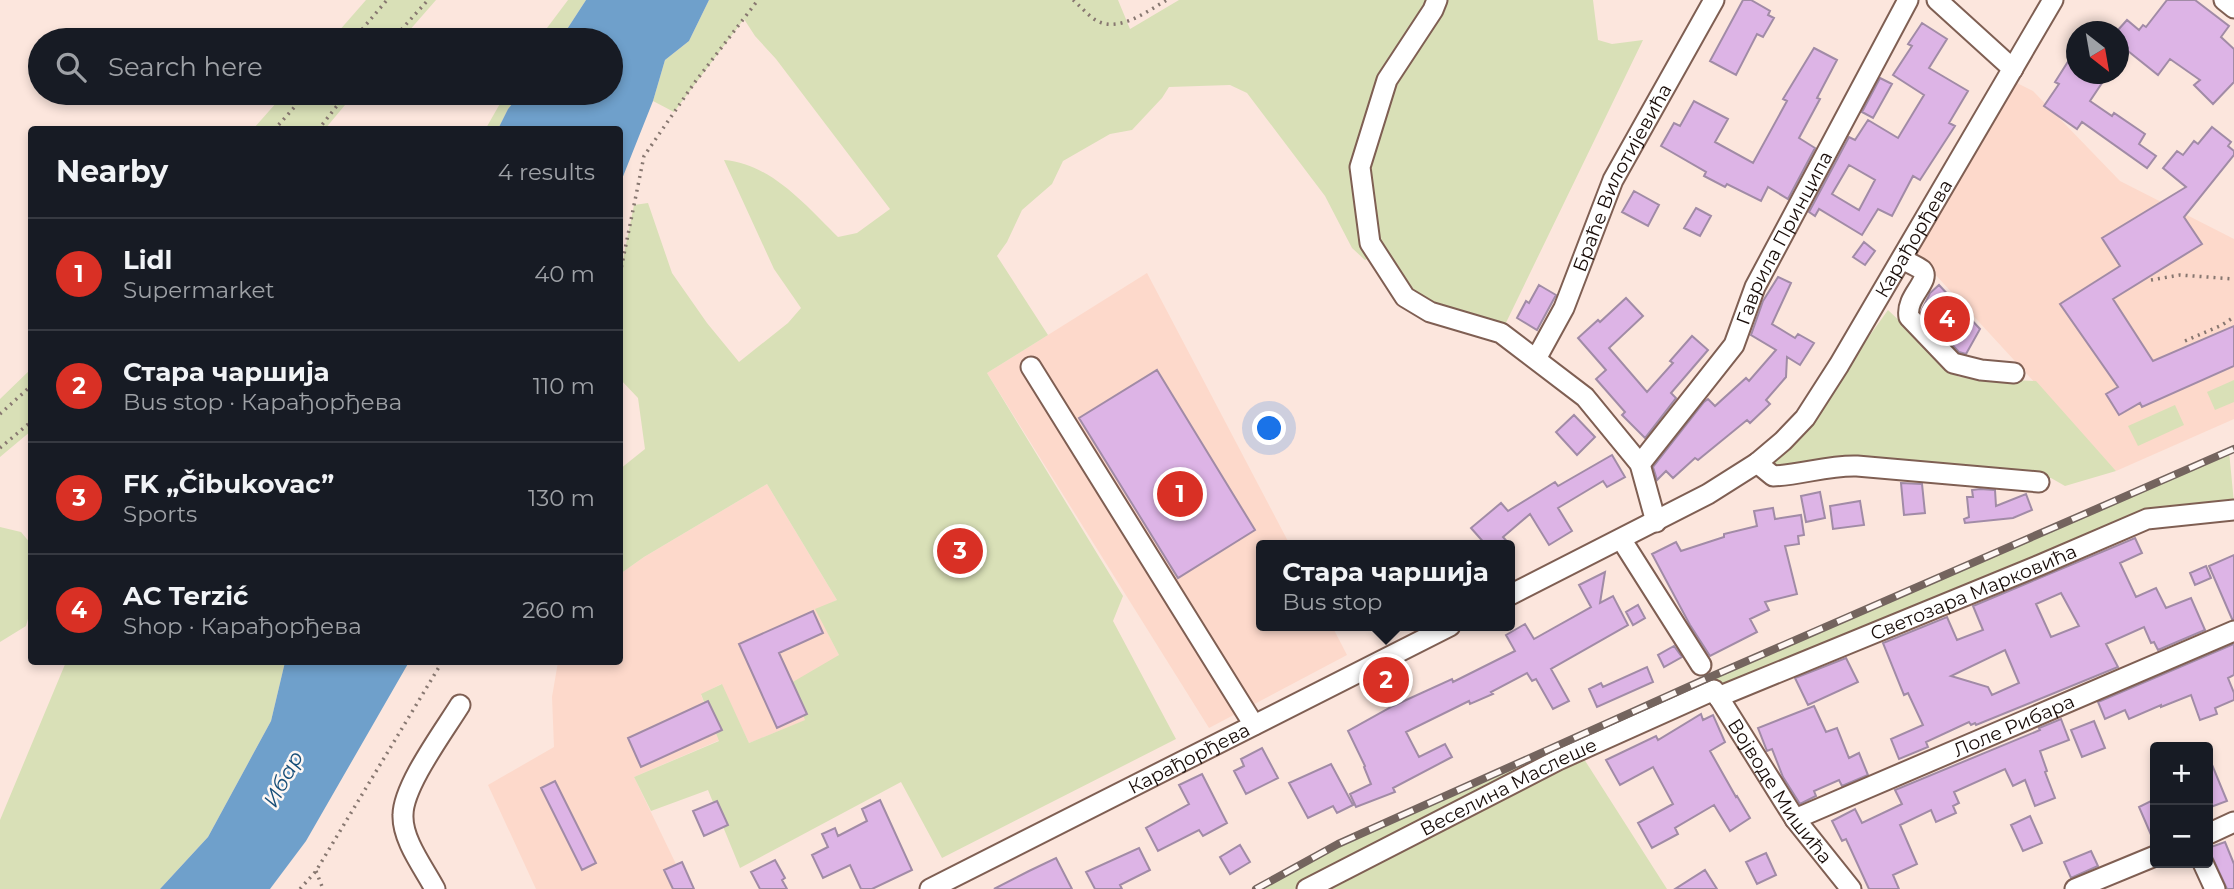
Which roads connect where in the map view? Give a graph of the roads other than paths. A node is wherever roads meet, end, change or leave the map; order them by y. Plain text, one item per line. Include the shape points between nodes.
1 (1437, 0) edge
2 (1714, 0) edge
3 (1908, 0) edge
4 (1937, 0) edge
5 (2053, 0) edge
6 (2224, 0) edge
7 (2234, 8) edge
8 (2012, 69) junction
9 (1902, 259) junction
10 (1536, 359) junction
11 (1031, 367) dead end
12 (2014, 373) dead end
13 (1757, 463) junction
14 (1640, 464) junction
15 (2039, 482) dead end
16 (2234, 510) edge
17 (1656, 522) junction
18 (1621, 540) junction
19 (1515, 593) edge
20 (1440, 631) edge
21 (2234, 631) edge
22 (1701, 665) dead end
23 (1716, 693) junction
24 (460, 705) dead end
25 (1254, 725) junction
26 (1795, 819) junction
27 (2234, 822) edge
28 (2213, 832) edge
29 (2150, 858) edge
30 (2205, 868) edge
31 (435, 889) edge
32 (930, 889) edge
33 (1307, 889) edge
34 (1851, 889) edge
35 (2075, 889) edge
36 (2215, 889) edge

1 - 10 street via 1387,80 1360,167 1370,243 1405,297 1430,312 1501,333
2 - 10 street, Браће Вилотијевића via 1614,180 1564,308
3 - 14 street, Гаврила Принципа via 1755,287 1734,345
4 - 8 street
5 - 8 street, Карађорђева
6 - 7 street
8 - 9 street, Карађорђева
9 - 12 street via 1925,276 1911,298 1909,317 1935,345 1953,363
9 - 13 street, Карађорђева via 1805,418
10 - 14 street via 1585,397
11 - 25 street
13 - 15 street via 1773,476 1857,466
13 - 17 street, Карађорђева
14 - 17 street
16 - 23 street, Светозара Марковића via 2147,519
17 - 18 street, Карађорђева
18 - 19 street, Карађорђева
18 - 22 street
20 - 25 street, Карађорђева
21 - 26 street, Лоле Рибара
23 - 26 street, Војводе Мишића
23 - 33 street, Веселина Маслеше via 1558,760
24 - 31 street via 405,795 402,817
25 - 32 street, Карађорђева
26 - 34 street, Војводе Мишића
27 - 28 street
29 - 35 street
30 - 36 street

